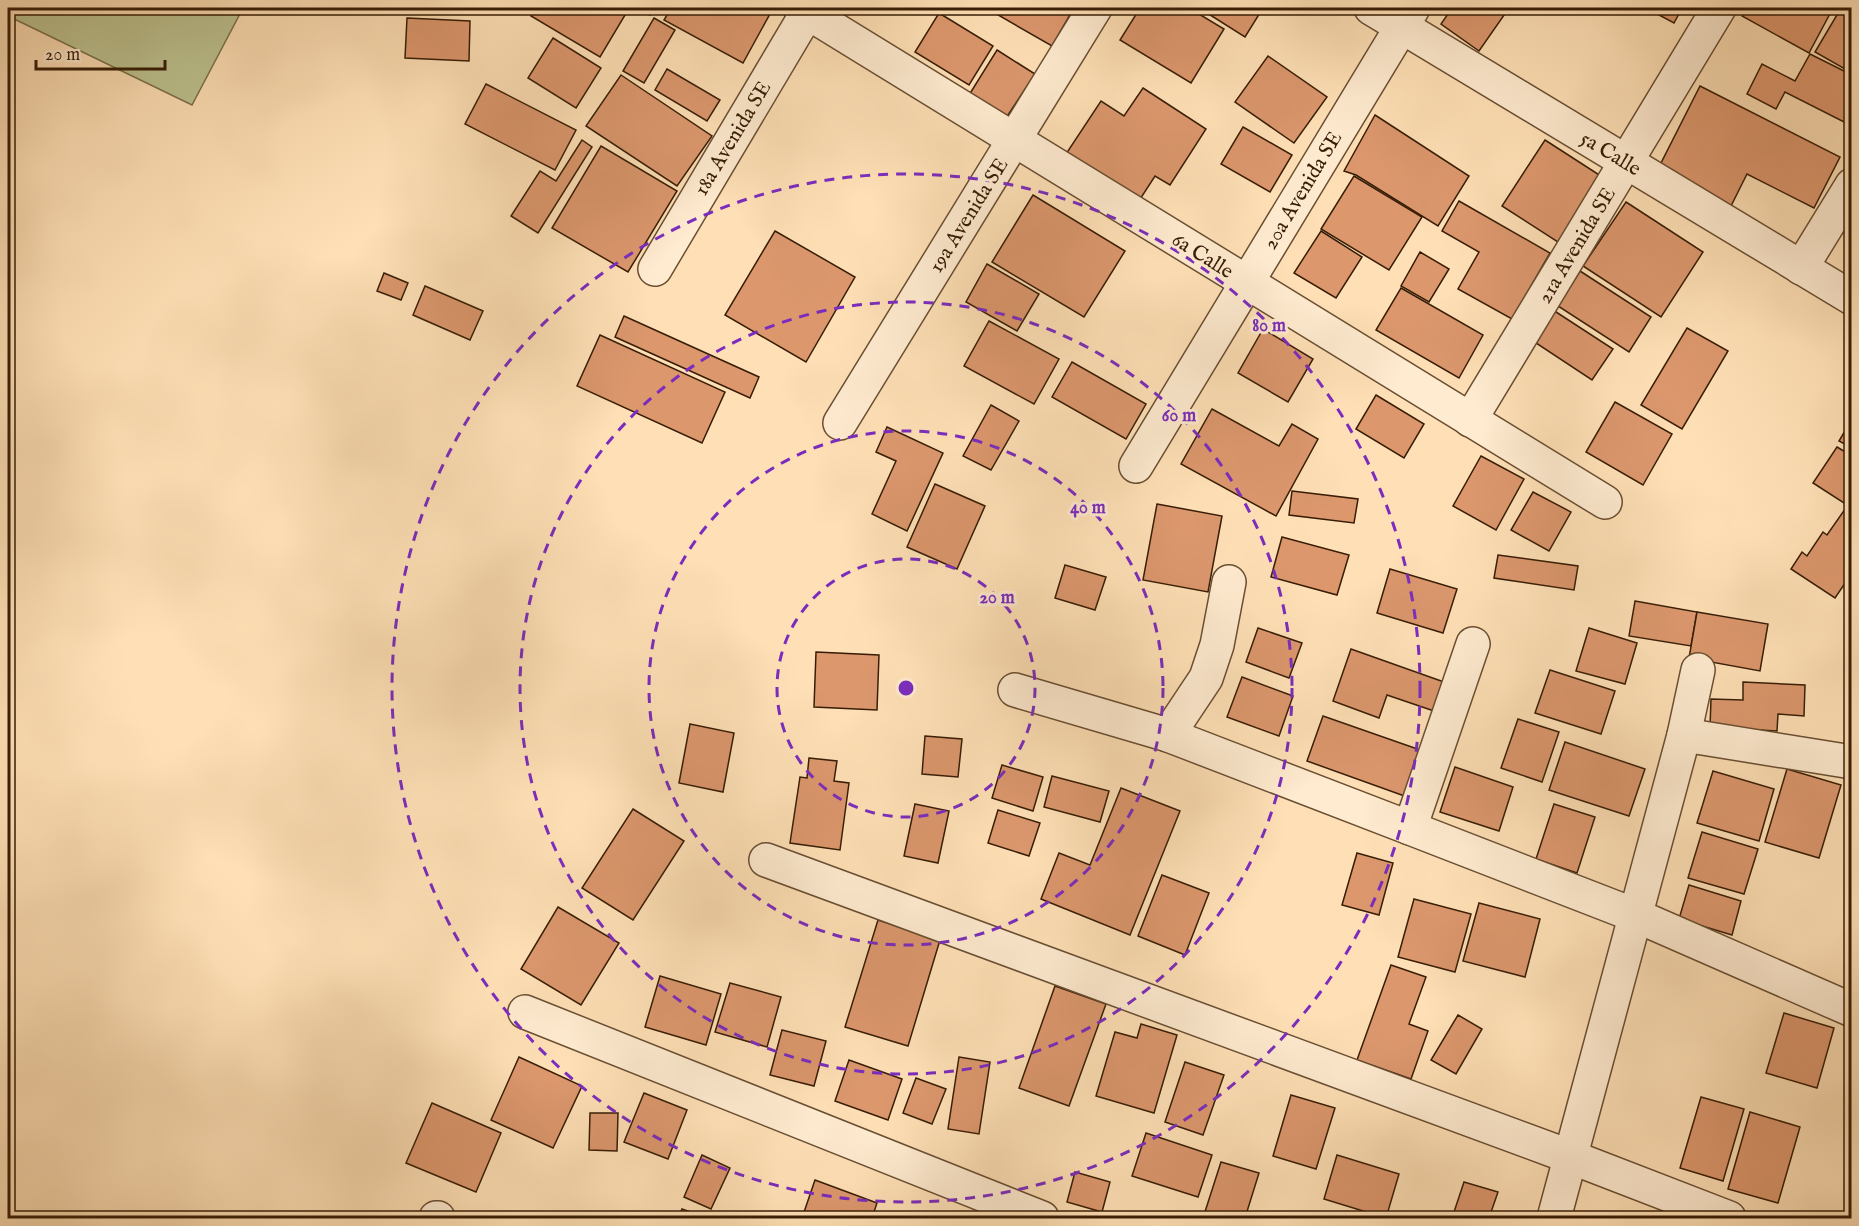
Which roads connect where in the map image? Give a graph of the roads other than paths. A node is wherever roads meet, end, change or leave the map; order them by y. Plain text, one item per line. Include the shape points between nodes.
1 (1095, 8) edge
2 (1371, 8) edge
3 (1719, 8) edge
4 (806, 9) edge
5 (1407, 17) edge
6 (1015, 139) junction
7 (1626, 162) junction
8 (1851, 185) edge
9 (1801, 268) junction
10 (655, 269) dead end
11 (1246, 282) junction
12 (1851, 298) edge
13 (1470, 420) junction
14 (840, 423) dead end
15 (1136, 466) dead end
16 (1605, 502) dead end
17 (1229, 582) dead end
18 (1473, 644) dead end
19 (1698, 670) dead end
20 (1015, 690) dead end
21 (1168, 735) junction
22 (1684, 735) junction
23 (1851, 762) edge
24 (1410, 828) junction
25 (766, 860) dead end
26 (1636, 916) junction
27 (1851, 1010) edge
28 (525, 1012) dead end
29 (1571, 1157) junction
30 (1042, 1218) edge
31 (1554, 1218) edge
32 (1729, 1218) edge

1 - 6 street, 19a Avenida SE
2 - 5 street, 5a Calle
3 - 7 street, 21a Avenida SE
4 - 6 street, 6a Calle
4 - 10 street, 18a Avenida SE
5 - 7 street, 5a Calle
5 - 11 street, 20a Avenida SE
6 - 11 street, 6a Calle
6 - 14 street, 19a Avenida SE
7 - 9 street, 5a Calle
7 - 13 street, 21a Avenida SE
8 - 9 street
9 - 12 street, 5a Calle
11 - 13 street, 6a Calle
11 - 15 street, 20a Avenida SE
13 - 16 street, 6a Calle
17 - 21 street via 1206,678
18 - 24 street
19 - 22 street
20 - 21 street
21 - 24 street
22 - 23 street
22 - 26 street
24 - 26 street
25 - 29 street
26 - 27 street
26 - 29 street
28 - 30 street
29 - 31 street
29 - 32 street

